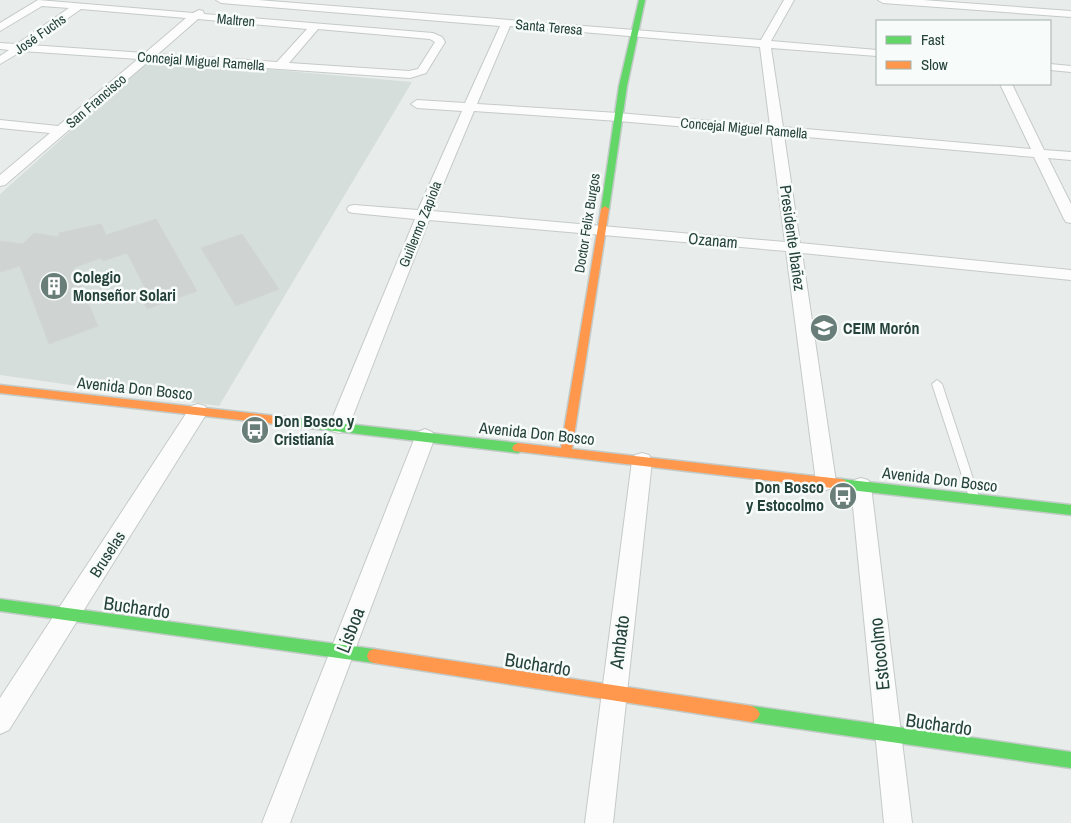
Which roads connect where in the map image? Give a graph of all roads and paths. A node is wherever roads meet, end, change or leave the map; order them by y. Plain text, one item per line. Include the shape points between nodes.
1 (214, 0) edge
2 (220, 0) edge
3 (642, 0) edge
4 (789, 0) edge
5 (883, 0) edge
6 (42, 2) edge
7 (1002, 4) edge
8 (79, 6) junction
9 (410, 11) junction
10 (1071, 14) edge
11 (194, 17) junction
12 (1001, 20) edge
13 (506, 23) junction
14 (315, 26) junction
15 (0, 28) edge
16 (394, 33) junction
17 (632, 33) junction
18 (433, 36) joint
19 (765, 43) junction
20 (0, 46) edge
21 (20, 48) junction
22 (876, 53) edge
23 (147, 57) junction
24 (0, 61) edge
25 (280, 66) junction
26 (1051, 67) edge
27 (1071, 69) edge
28 (1006, 85) edge
29 (417, 104) dead end
30 (468, 107) junction
31 (618, 117) junction
32 (0, 124) edge
33 (62, 130) junction
34 (778, 130) junction
35 (1040, 153) junction
36 (1071, 156) edge
37 (0, 182) edge
38 (354, 209) dead end
39 (424, 214) junction
40 (1071, 219) edge
41 (602, 232) junction
42 (794, 247) junction
43 (1071, 275) edge
44 (937, 384) dead end
45 (0, 390) edge
46 (198, 412) junction
47 (339, 426) junction
48 (425, 437) junction
49 (566, 452) junction
50 (642, 461) junction
51 (826, 482) junction
52 (861, 486) junction
53 (975, 500) junction
54 (1071, 510) edge
55 (0, 605) edge
56 (68, 615) junction
57 (341, 651) junction
58 (613, 693) junction
59 (0, 721) edge
60 (888, 735) junction
61 (1071, 760) edge
62 (276, 823) edge
63 (599, 823) edge
64 (898, 823) edge

1 - 11 street, San Francisco
2 - 9 street, Santa Teresa
3 - 17 street, Doctor Felix Burgos
4 - 19 street
5 - 7 street
6 - 8 street, Maltren
6 - 15 street
7 - 10 street
7 - 12 street
8 - 11 street, Maltren
8 - 21 street, José Fuchs
9 - 13 street, Santa Teresa
9 - 16 street
11 - 14 street, Maltren
11 - 23 street, San Francisco
13 - 17 street, Santa Teresa
13 - 30 street, Guillermo Zapiola
14 - 16 street, Maltren
14 - 25 street
16 - 18 street, Maltren
17 - 19 street, Santa Teresa
17 - 31 street, Doctor Felix Burgos
18 - 25 street, Concejal Miguel Ramella via 440,42 422,71 416,74
19 - 22 street, Santa Teresa
19 - 34 street, Presidente Ibañez
20 - 21 street, Concejal Miguel Ramella
21 - 23 street, Concejal Miguel Ramella
21 - 24 street, José Fuchs
23 - 25 street, Concejal Miguel Ramella
23 - 33 street, San Francisco
26 - 27 street
28 - 35 street
29 - 30 street, Concejal Miguel Ramella
30 - 31 street, Concejal Miguel Ramella
30 - 39 street, Guillermo Zapiola
31 - 34 street, Concejal Miguel Ramella
31 - 41 street, Doctor Felix Burgos
32 - 33 street
33 - 37 street, San Francisco
34 - 35 street, Concejal Miguel Ramella
34 - 42 street, Presidente Ibañez
35 - 36 street, Concejal Miguel Ramella
35 - 40 street
38 - 39 street, Ozanam
39 - 41 street, Ozanam
39 - 47 street, Guillermo Zapiola
41 - 42 street, Ozanam
41 - 49 street, Doctor Felix Burgos
42 - 43 street, Ozanam
42 - 51 street, Presidente Ibañez
44 - 53 lane
45 - 46 street, Avenida Don Bosco
46 - 47 street, Avenida Don Bosco
46 - 56 street, Bruselas
47 - 48 street, Avenida Don Bosco
48 - 49 street, Avenida Don Bosco
48 - 57 street, Lisboa
49 - 50 street, Avenida Don Bosco
50 - 51 street, Avenida Don Bosco
50 - 58 street, Ambato
51 - 52 street, Avenida Don Bosco
52 - 53 street, Avenida Don Bosco
52 - 60 street, Estocolmo
53 - 54 street, Avenida Don Bosco
55 - 56 street, Buchardo
56 - 57 street, Buchardo
56 - 59 street, Bruselas
57 - 58 street, Buchardo
57 - 62 street, Lisboa
58 - 60 street, Buchardo
58 - 63 street, Ambato
60 - 61 street, Buchardo
60 - 64 street, Estocolmo

